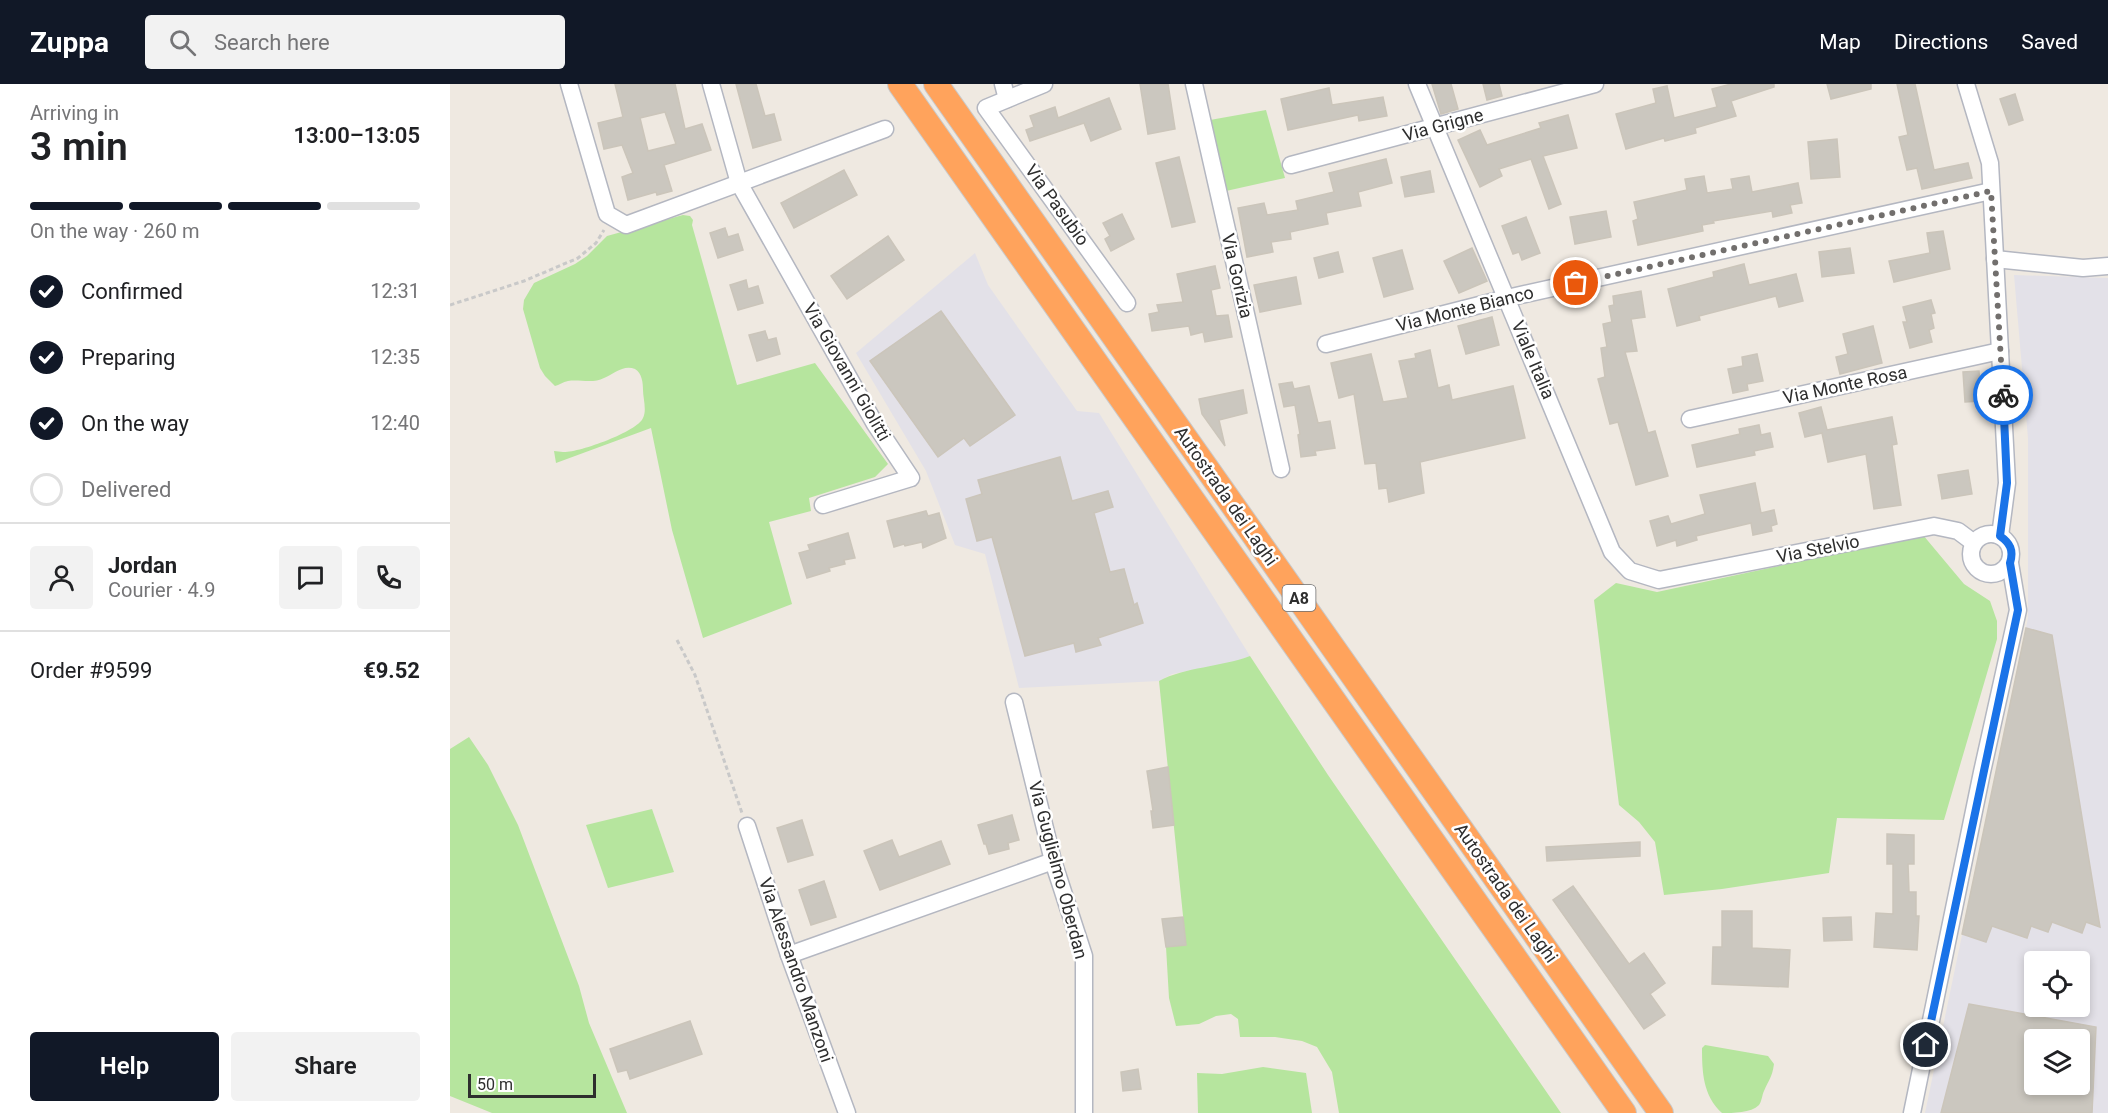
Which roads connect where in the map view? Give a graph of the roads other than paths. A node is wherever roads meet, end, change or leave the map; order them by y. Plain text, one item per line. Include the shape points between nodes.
1 (569, 84) edge
2 (711, 84) edge
3 (900, 84) edge
4 (936, 84) edge
5 (1044, 84) edge
6 (1194, 84) edge
7 (1417, 84) edge
8 (1595, 84) edge
9 (1966, 84) edge
10 (1005, 92) edge
11 (1436, 127) junction
12 (885, 129) dead end
13 (1291, 165) dead end
14 (739, 183) junction
15 (1991, 191) junction
16 (1995, 259) junction
17 (2108, 266) edge
18 (1507, 298) junction
19 (1127, 303) dead end
20 (1326, 344) dead end
21 (2000, 351) junction
22 (1690, 419) dead end
23 (1281, 469) dead end
24 (823, 505) dead end
25 (2000, 536) junction
26 (1974, 543) junction
27 (2010, 563) junction
28 (1659, 580) joint
29 (1014, 702) dead end
30 (747, 826) road end
31 (1053, 861) junction
32 (789, 955) junction
33 (847, 1113) edge
34 (1084, 1113) edge
35 (1624, 1113) edge
36 (1661, 1113) edge
37 (1912, 1113) edge

1 - 14 street via 608,214 626,225
2 - 14 street, Via Giovanni Giolitti
3 - 35 highway, Autostrada dei Laghi / A8
4 - 36 highway, Autostrada dei Laghi / A8
5 - 10 street
6 - 23 street, Via Gorizia
7 - 11 street, Viale Italia
8 - 11 street, Via Grigne
9 - 15 street via 1990,163
10 - 19 street, Via Pasubio via 986,108
11 - 13 street, Via Grigne
11 - 18 street, Viale Italia
12 - 14 street
14 - 24 street, Via Giovanni Giolitti via 875,424 911,478
15 - 16 street
15 - 18 street, Via Monte Bianco
16 - 17 street
16 - 21 street
18 - 20 street, Via Monte Bianco
18 - 28 street, Viale Italia via 1612,552 1630,571
21 - 22 street, Via Monte Rosa
21 - 25 street via 2007,483
25 - 26 street via 1984,535
25 - 27 street via 2011,547
26 - 27 street via 1972,562 1983,573 1999,574
26 - 28 street, Via Stelvio via 1958,531 1934,526
27 - 37 street via 2018,610
29 - 31 street, Via Guglielmo Oberdan
30 - 32 street, Via Alessandro Manzoni
31 - 32 street
31 - 34 street, Via Guglielmo Oberdan via 1084,956
32 - 33 street, Via Alessandro Manzoni

